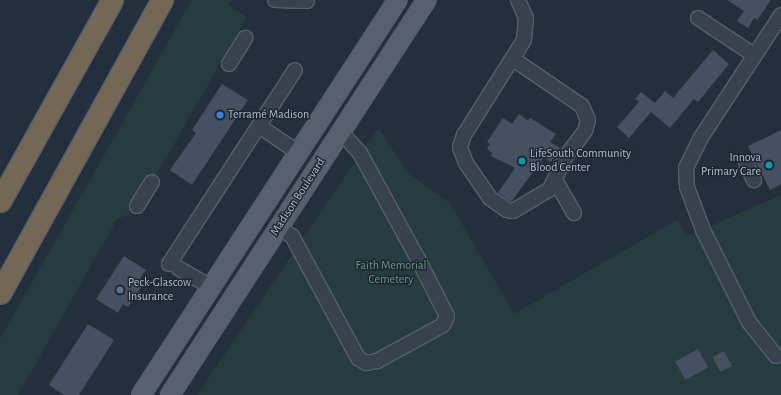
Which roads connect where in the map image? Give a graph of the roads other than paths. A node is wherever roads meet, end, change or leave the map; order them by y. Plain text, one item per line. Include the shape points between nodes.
1 (112, 0) edge
2 (162, 0) edge
3 (275, 0) edge
4 (398, 0) edge
5 (427, 0) edge
6 (518, 0) edge
7 (307, 1) edge
8 (781, 15) edge
9 (698, 18) dead end
10 (245, 38) dead end
11 (754, 55) junction
12 (514, 59) junction
13 (229, 64) dead end
14 (295, 70) dead end
15 (350, 74) junction
16 (371, 86) junction
17 (259, 126) junction
18 (341, 132) junction
19 (298, 153) junction
20 (746, 163) dead end
21 (555, 180) junction
22 (754, 180) dead end
23 (152, 182) dead end
24 (0, 201) edge
25 (137, 206) dead end
26 (574, 213) dead end
27 (279, 228) junction
28 (211, 287) junction
29 (0, 293) edge
30 (776, 356) dead end
31 (141, 395) edge
32 (170, 395) edge

1 - 24 highway
2 - 29 highway
3 - 7 street
4 - 15 main road, Madison Boulevard
5 - 16 main road, Madison Boulevard
6 - 12 street via 526,18 526,29 524,40
8 - 11 street
9 - 11 street
10 - 13 street
11 - 30 street via 700,139 686,168 686,182 703,230 749,322
12 - 21 street via 582,106 588,120 585,131 562,163
12 - 21 street via 464,135 460,147 466,163 490,198 507,210 513,211 550,188
14 - 17 street
15 - 16 main road
15 - 19 main road, Madison Boulevard
16 - 18 main road, Madison Boulevard
17 - 19 street
17 - 28 street via 173,266
18 - 27 main road, Madison Boulevard
18 - 27 street via 360,153 424,272 447,316 443,325 377,361 366,363 358,358 292,236
19 - 28 main road, Madison Boulevard
20 - 22 street
21 - 26 street
23 - 25 street
27 - 32 main road, Madison Boulevard
28 - 31 main road, Madison Boulevard

